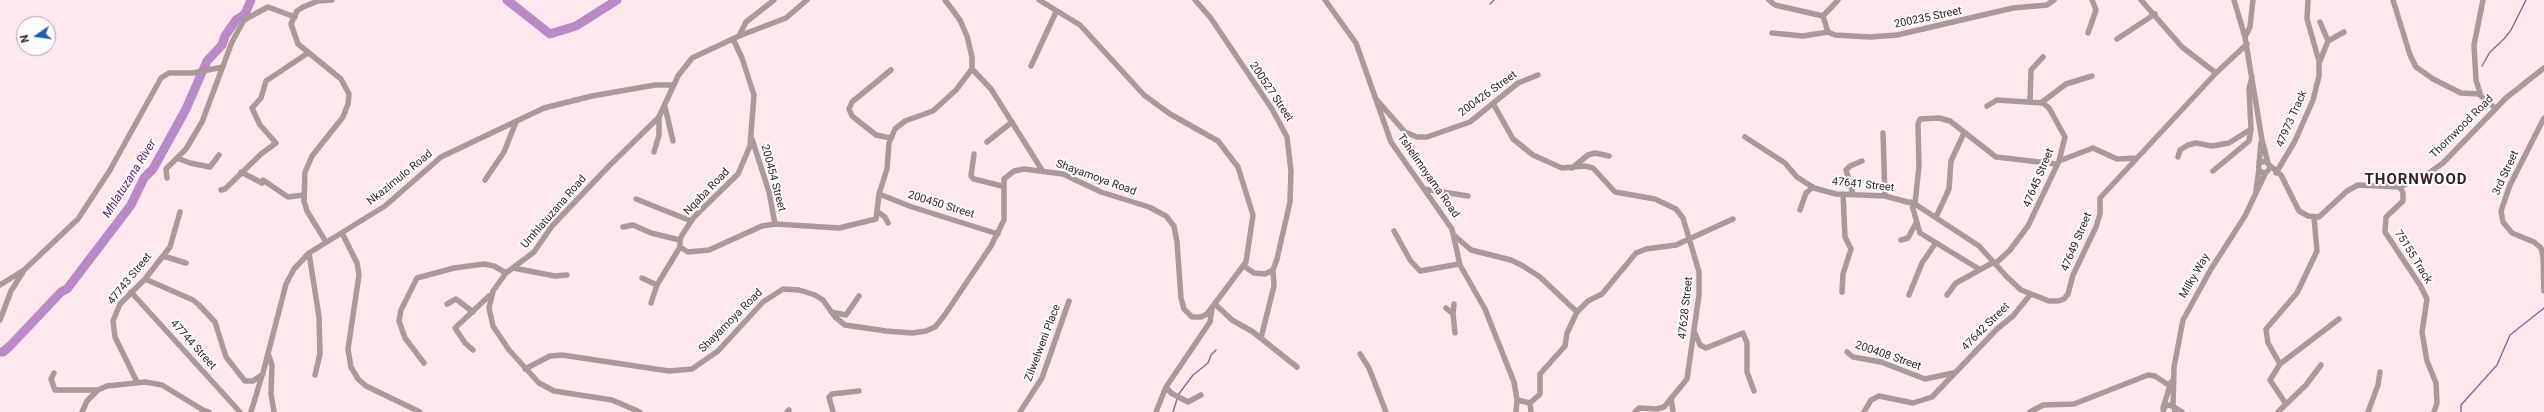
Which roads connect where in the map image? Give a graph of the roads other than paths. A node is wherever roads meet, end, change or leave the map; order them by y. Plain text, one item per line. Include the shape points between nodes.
1 (332, 0) edge
2 (774, 0) edge
3 (807, 0) edge
4 (945, 0) edge
5 (1039, 0) edge
6 (1195, 0) edge
7 (1325, 0) edge
8 (1769, 0) edge
9 (1838, 0) edge
10 (2054, 0) edge
11 (2092, 0) edge
12 (2141, 0) edge
13 (2234, 0) edge
14 (2253, 0) edge
15 (2308, 0) edge
16 (2392, 0) edge
17 (2483, 0) edge
18 (1056, 12) junction
19 (2155, 14) junction
20 (1823, 16) junction
21 (295, 17) junction
22 (2320, 22) dead end
23 (1828, 32) junction
24 (2344, 32) dead end
25 (1772, 33) dead end
26 (2088, 33) dead end
27 (736, 37) junction
28 (2245, 37) junction
29 (2117, 39) dead end
30 (2328, 41) junction
31 (2246, 44) junction
32 (308, 53) junction
33 (2044, 57) dead end
34 (2319, 62) junction
35 (1031, 66) dead end
36 (223, 67) junction
37 (2544, 68) edge
38 (972, 69) junction
39 (891, 70) dead end
40 (2216, 73) junction
41 (1538, 75) dead end
42 (2092, 76) dead end
43 (2252, 77) junction
44 (674, 85) junction
45 (2480, 94) junction
46 (1373, 96) junction
47 (2030, 102) junction
48 (2041, 103) junction
49 (1494, 105) junction
50 (1987, 106) dead end
51 (665, 107) junction
52 (2495, 108) junction
53 (659, 118) junction
54 (2544, 118) edge
55 (516, 122) junction
56 (1012, 122) junction
57 (2251, 129) junction
58 (1883, 133) dead end
59 (1964, 133) junction
60 (1745, 137) dead end
61 (752, 138) junction
62 (890, 138) junction
63 (2262, 140) junction
64 (673, 141) dead end
65 (987, 142) dead end
66 (654, 152) dead end
67 (974, 154) dead end
68 (219, 155) dead end
69 (1608, 156) dead end
70 (2178, 157) dead end
71 (177, 158) junction
72 (2137, 158) junction
73 (1862, 161) dead end
74 (2058, 162) junction
75 (2268, 164) junction
76 (2259, 167) junction
77 (1572, 168) junction
78 (1042, 170) junction
79 (2213, 171) dead end
80 (241, 172) junction
81 (2266, 172) junction
82 (2277, 172) junction
83 (167, 178) dead end
84 (485, 180) dead end
85 (1002, 186) junction
86 (1811, 186) junction
87 (2400, 187) junction
88 (1424, 189) junction
89 (221, 190) dead end
90 (879, 194) junction
91 (1843, 194) junction
92 (1853, 194) junction
93 (304, 195) junction
94 (1468, 196) dead end
95 (1885, 196) junction
96 (2255, 196) junction
97 (636, 200) dead end
98 (1913, 203) junction
99 (1800, 210) dead end
100 (180, 212) dead end
101 (878, 212) junction
102 (1936, 217) junction
103 (2314, 217) junction
104 (1733, 219) dead end
105 (691, 221) junction
106 (888, 223) dead end
107 (1916, 223) junction
108 (775, 224) junction
109 (623, 227) dead end
110 (1394, 231) dead end
111 (342, 233) junction
112 (998, 234) junction
113 (1455, 236) junction
114 (1690, 239) junction
115 (680, 240) junction
116 (1901, 240) dead end
117 (326, 242) junction
118 (1935, 244) junction
119 (680, 247) junction
120 (2542, 247) edge
121 (309, 253) junction
122 (163, 256) junction
123 (186, 263) dead end
124 (1995, 263) junction
125 (1459, 264) junction
126 (1244, 266) junction
127 (513, 268) junction
128 (1979, 269) junction
129 (24, 270) junction
130 (1273, 270) junction
131 (506, 273) junction
132 (567, 275) dead end
133 (642, 278) dead end
134 (145, 279) junction
135 (657, 285) junction
136 (0, 286) edge
137 (493, 291) junction
138 (2544, 291) edge
139 (131, 292) junction
140 (1842, 292) dead end
141 (1909, 295) dead end
142 (1946, 295) dead end
143 (2030, 295) junction
144 (859, 296) dead end
145 (1069, 301) dead end
146 (651, 303) dead end
147 (447, 304) dead end
148 (1454, 304) dead end
149 (1214, 306) junction
150 (1446, 308) dead end
151 (473, 312) junction
152 (831, 312) junction
153 (1576, 312) junction
154 (1453, 314) junction
155 (2339, 319) dead end
156 (0, 320) edge
157 (1694, 331) junction
158 (1455, 333) dead end
159 (1261, 338) junction
160 (473, 350) dead end
161 (1847, 352) dead end
162 (268, 354) junction
163 (1360, 354) dead end
164 (424, 362) dead end
165 (2280, 364) junction
166 (2321, 365) dead end
167 (1297, 367) dead end
168 (525, 369) junction
169 (2380, 372) dead end
170 (54, 373) dead end
171 (1955, 373) junction
172 (263, 374) junction
173 (2173, 374) junction
174 (315, 375) dead end
175 (137, 382) junction
176 (2170, 386) junction
177 (1166, 387) junction
178 (98, 390) junction
179 (859, 391) dead end
180 (1754, 391) dead end
181 (1201, 395) dead end
182 (1671, 398) junction
183 (1517, 400) junction
184 (1530, 403) junction
185 (2286, 404) junction
186 (2174, 408) edge
187 (2163, 410) edge
188 (202, 411) edge
189 (82, 412) edge
190 (209, 412) edge
191 (240, 412) edge
192 (251, 412) edge
193 (274, 412) edge
194 (420, 412) edge
195 (640, 412) edge
196 (832, 412) edge
197 (1020, 412) edge
198 (1156, 412) edge
199 (1386, 412) edge
200 (1516, 412) edge
201 (1532, 412) edge
202 (1635, 412) edge
203 (1673, 412) edge
204 (1864, 412) edge
205 (2030, 412) edge
206 (2182, 412) edge
207 (2278, 412) edge
208 (2368, 412) edge
209 (2434, 412) edge

1 - 21 street via 309,4 297,11
2 - 27 street via 746,22
3 - 27 street, Umhlatuzana Road via 786,18
4 - 38 street via 960,20 967,36 973,59
5 - 18 street, Shayamoya Road
6 - 130 street, 200527 Street via 1213,21 1285,132 1291,171 1290,202
7 - 46 street, Tshelimnyama Road via 1356,43
8 - 20 street via 1775,5
9 - 20 street
10 - 23 street, 200235 Street via 2047,4 2012,8 1897,35 1870,37 1835,35
11 - 26 street via 2096,10
12 - 19 street
13 - 28 street, Milky Way
14 - 28 street via 2250,27
15 - 34 street, 47973 Track via 2308,26
16 - 45 street via 2416,67 2432,79 2456,91
17 - 45 street via 2474,45
18 - 35 street
18 - 126 street, Shayamoya Road via 1080,25 1144,95 1170,114 1218,142 1233,158 1242,175 1253,215
19 - 29 street
19 - 40 street via 2182,47
20 - 23 street
21 - 32 street via 291,24 292,31 298,44
21 - 36 street via 268,7 250,15 238,28
22 - 30 street
23 - 25 street, 200235 Street via 1803,36
24 - 30 street
27 - 44 street, Umhlatuzana Road via 692,58
27 - 61 street, Nqaba Road via 754,95
28 - 31 street, Milky Way
30 - 34 street
31 - 40 street, 47649 Street
31 - 43 street, Milky Way
32 - 80 street via 266,81 261,98 252,108 260,125 276,143
32 - 93 street via 345,83 349,100 338,124 308,162 304,177
33 - 47 street via 2031,70
34 - 82 street, 47973 Track via 2319,76 2313,100 2290,151
36 - 71 street via 200,126 186,149
36 - 129 street via 193,73 169,73 160,78 110,170 82,212
37 - 52 street, Thornwood Road
38 - 56 street via 991,89
38 - 62 street via 945,101 926,114 900,124
39 - 62 street via 852,102 849,110 852,116 880,138
40 - 72 street, 47649 Street
41 - 49 street, 200426 Street via 1521,81
42 - 48 street via 2066,84
43 - 57 street via 2249,89
43 - 63 street, Milky Way
44 - 51 street, Umhlatuzana Road
44 - 55 street, Nkazimulo Road via 654,85 566,102 544,108
45 - 52 street
46 - 49 street, 200426 Street via 1402,129 1411,136 1422,137 1463,126
46 - 88 street, Tshelimnyama Road via 1391,142
47 - 48 street
47 - 50 street via 1997,100
48 - 74 street, 47645 Street via 2049,108 2065,136
49 - 77 street, 47628 Street via 1518,144 1546,162 1562,168
51 - 53 street, Umhlatuzana Road
51 - 64 street
52 - 87 street, Thornwood Road via 2443,163 2426,175
53 - 66 street via 659,135
53 - 127 street, Umhlatuzana Road via 552,226 534,252
54 - 120 street, 3rd Street via 2510,185 2501,211 2503,222 2512,233
55 - 84 street via 498,163
55 - 111 street, Nkazimulo Road via 441,157 385,206
56 - 65 street
56 - 78 street
57 - 70 street via 2229,143 2212,146 2196,143 2188,145 2180,150
57 - 79 street via 2250,141
58 - 95 street
59 - 74 street via 1996,157
59 - 98 street via 1954,124 1939,118 1919,120 1919,166
59 - 102 street via 1950,161 1949,189
60 - 86 street via 1786,164
61 - 105 street, Nqaba Road via 748,155 738,174
61 - 108 street, 200454 Street via 769,192
62 - 90 street via 887,169
63 - 75 street, Milky Way
63 - 76 street, Milky Way
67 - 85 street via 971,176
68 - 71 street via 215,164 209,167
69 - 77 street via 1595,153 1588,155
71 - 83 street via 166,170
72 - 74 street via 2117,159 2093,148
72 - 143 street, 47649 Street via 2100,198 2100,218 2073,275 2066,297 2052,301
73 - 92 street via 1846,170
74 - 124 street, 47645 Street via 2028,226 2016,243
75 - 76 street via 2262,162
75 - 81 street, Milky Way
75 - 82 street
76 - 81 street
76 - 96 street, Milky Way
77 - 114 street, 47628 Street via 1593,168 1615,192 1651,197 1676,209 1683,218
78 - 85 street, Shayamoya Road via 1014,171 1004,179
78 - 149 street, Shayamoya Road via 1070,176 1101,192 1149,207 1166,216 1174,226 1184,309 1196,318 1207,314
80 - 89 street
80 - 93 street via 262,182 263,180 286,196
81 - 82 street
81 - 96 street, Milky Way
82 - 103 street via 2299,211
85 - 112 street, Shayamoya Road via 1004,214
86 - 91 street, 47641 Street
86 - 99 street
87 - 103 street, Thornwood Road via 2358,185 2347,191 2323,215
87 - 209 street, 75155 Track via 2403,201 2386,217 2385,232 2425,296 2426,306 2422,325 2424,346 2436,383 2437,403
88 - 94 street
88 - 113 street, Tshelimnyama Road
90 - 101 street
90 - 112 street, 200450 Street
91 - 92 street, 47641 Street
91 - 140 street via 1845,240 1851,249
92 - 95 street, 47641 Street
93 - 117 street via 308,215
95 - 98 street, 47641 Street
96 - 173 street, Milky Way via 2183,320
97 - 105 street
98 - 102 street, 47641 Street
98 - 107 street
100 - 122 street, 47743 Street via 173,239
101 - 106 street
101 - 108 street via 876,219 839,228
102 - 124 street, 47649 Street via 1979,246
103 - 165 street via 2317,251 2302,285 2266,328 2268,342
104 - 114 street
105 - 115 street, Nqaba Road
107 - 116 street via 1909,236
107 - 118 street via 1920,233
108 - 119 street via 751,229 703,252 688,252
109 - 115 street via 636,226 651,233
110 - 125 street via 1410,260 1420,271
111 - 117 street, Nkazimulo Road
111 - 194 street via 359,274 348,353 352,370 366,386
112 - 152 street, Shayamoya Road via 956,300 931,329 912,333 856,328 841,323
113 - 125 street, Tshelimnyama Road
113 - 153 street via 1470,250 1511,260 1523,266 1540,277
114 - 153 street via 1636,253 1602,294 1588,301
114 - 157 street, 47628 Street via 1699,272
115 - 119 street
117 - 121 street, Nkazimulo Road
118 - 128 street
118 - 141 street via 1922,263
119 - 135 street
120 - 138 street, 3rd Street
121 - 162 street, Nkazimulo Road via 294,269 286,284
121 - 174 street via 319,317 320,354
122 - 123 street
122 - 134 street, 47743 Street
124 - 128 street, 47645 Street
124 - 143 street, 47649 Street via 2013,284
125 - 183 street, Tshelimnyama Road via 1485,309 1514,382
126 - 130 street via 1260,275
126 - 149 street, Shayamoya Road
127 - 131 street, Umhlatuzana Road
127 - 132 street via 555,276
128 - 142 street, 47645 Street via 1954,285
129 - 136 street
129 - 156 street via 11,291
130 - 159 street, 200527 Street via 1274,286
131 - 137 street, Umhlatuzana Road
131 - 164 street via 492,265 484,264 454,268 417,278 401,310 399,321 405,338
133 - 135 street
134 - 139 street, 47743 Street
134 - 172 street via 199,305 215,322 226,357 245,381 253,381
135 - 146 street
137 - 151 street
137 - 168 street, Umhlatuzana Road via 489,308 492,323
139 - 175 street, 47743 Street via 115,314 113,328
139 - 191 street, 47744 Street
143 - 171 street, 47642 Street via 2013,316
144 - 152 street via 846,314
145 - 197 street, Zilwelweni Place via 1042,378
147 - 151 street via 456,299
148 - 154 street
149 - 159 street
149 - 177 street via 1210,322
150 - 154 street
151 - 160 street via 455,328
152 - 168 street, Shayamoya Road via 823,300 815,295 800,290 783,289 763,302 718,351 692,369 669,371 562,355 550,356
153 - 184 street via 1567,333 1565,346 1540,374 1540,394
154 - 158 street
155 - 165 street
157 - 180 street via 1700,345 1706,348 1743,332 1747,344 1747,372
157 - 182 street, 47628 Street via 1687,379
159 - 167 street
161 - 171 street, 200408 Street via 1853,357 1881,362 1925,379
162 - 172 street, Nkazimulo Road
162 - 193 street via 272,365 271,394
163 - 199 street via 1369,368
165 - 185 street via 2270,380
166 - 185 street via 2306,385
168 - 195 street, Umhlatuzana Road via 539,383 551,390 616,402
169 - 208 street
170 - 178 street via 51,379 55,390
171 - 204 street via 1927,400 1910,403 1879,396 1871,400
172 - 192 street, Nkazimulo Road
173 - 176 street, Milky Way
173 - 186 street, Milky Way
175 - 178 street via 107,386
175 - 188 street via 162,385
176 - 187 street, Milky Way
176 - 205 street via 2155,376 2148,375 2074,404 2043,405
177 - 181 street via 1171,393 1188,402
177 - 198 street
178 - 189 street via 87,401
179 - 196 street via 830,395
182 - 202 street, 47628 Street via 1660,408 1645,407
182 - 203 street
183 - 184 street
183 - 200 street, Tshelimnyama Road
184 - 201 street
185 - 207 street
186 - 187 street via 2166,405
186 - 206 street
188 - 190 street

